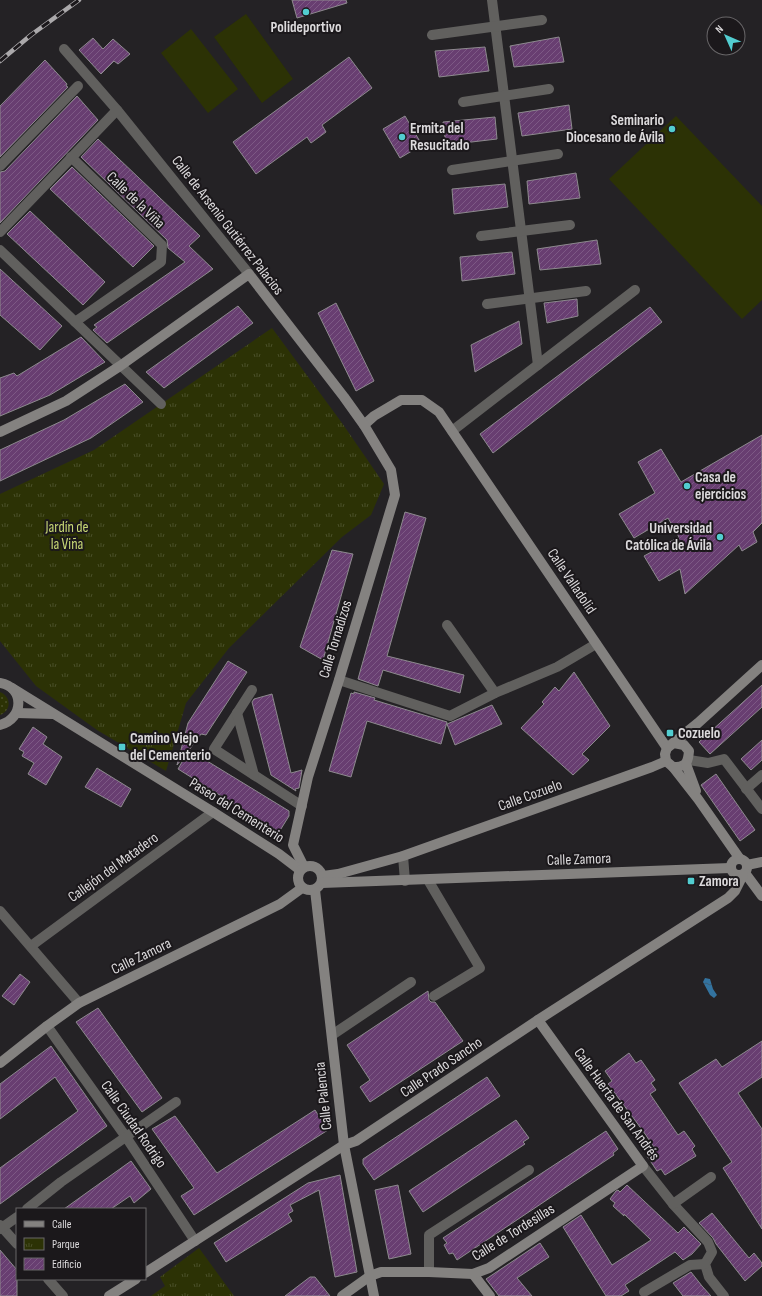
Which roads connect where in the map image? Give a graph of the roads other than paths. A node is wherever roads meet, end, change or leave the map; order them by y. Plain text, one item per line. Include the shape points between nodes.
1 (492, 0) edge
2 (542, 20) dead end
3 (496, 27) junction
4 (432, 36) dead end
5 (64, 49) dead end
6 (78, 86) dead end
7 (549, 89) dead end
8 (504, 94) junction
9 (463, 102) dead end
10 (117, 110) junction
11 (558, 154) dead end
12 (71, 158) junction
13 (512, 162) junction
14 (0, 166) edge
15 (452, 170) dead end
16 (570, 225) dead end
17 (521, 231) junction
18 (0, 232) edge
19 (481, 236) dead end
20 (0, 250) edge
21 (249, 274) junction
22 (635, 290) dead end
23 (586, 291) dead end
24 (529, 298) junction
25 (488, 304) dead end
26 (75, 322) junction
27 (538, 365) junction
28 (120, 366) junction
29 (161, 404) dead end
30 (364, 425) junction
31 (452, 431) junction
32 (0, 432) edge
33 (447, 625) dead end
34 (596, 644) junction
35 (762, 664) edge
36 (339, 680) junction
37 (4, 683) edge
38 (252, 690) dead end
39 (495, 694) junction
40 (17, 713) junction
41 (237, 713) junction
42 (55, 714) junction
43 (0, 726) edge
44 (675, 745) junction
45 (687, 762) junction
46 (670, 764) junction
47 (254, 775) junction
48 (762, 775) edge
49 (746, 789) junction
50 (698, 799) junction
51 (302, 806) junction
52 (762, 809) edge
53 (214, 812) junction
54 (404, 856) junction
55 (762, 862) edge
56 (740, 867) junction
57 (302, 869) junction
58 (428, 880) junction
59 (406, 881) junction
60 (320, 883) junction
61 (302, 888) junction
62 (762, 896) edge
63 (0, 911) edge
64 (31, 946) junction
65 (411, 982) dead end
66 (434, 996) dead end
67 (80, 1003) junction
68 (538, 1020) junction
69 (46, 1026) junction
70 (332, 1035) junction
71 (0, 1063) edge
72 (176, 1102) dead end
73 (126, 1136) junction
74 (344, 1145) junction
75 (643, 1166) junction
76 (529, 1170) dead end
77 (711, 1177) dead end
78 (673, 1204) junction
79 (28, 1208) edge
80 (16, 1218) edge
81 (1, 1227) edge
82 (195, 1241) junction
83 (16, 1243) edge
84 (705, 1264) junction
85 (146, 1272) edge
86 (429, 1272) junction
87 (473, 1274) junction
88 (370, 1276) junction
89 (49, 1280) edge
90 (135, 1280) edge
91 (644, 1292) dead end
92 (114, 1295) edge
93 (63, 1296) edge
94 (342, 1296) edge
95 (374, 1296) edge
96 (490, 1296) edge
97 (724, 1296) edge

1 - 3 street
2 - 3 street
3 - 4 street
3 - 8 street
5 - 10 street, Calle de Arsenio Gutiérrez Palacios
6 - 14 street
7 - 8 street
8 - 9 street
8 - 13 street
10 - 12 street
10 - 21 street, Calle de Arsenio Gutiérrez Palacios
11 - 13 street
12 - 18 street
12 - 26 street, Calle de la Viña via 162,245 161,262
13 - 15 street
13 - 17 street
16 - 17 street
17 - 19 street
17 - 24 street
20 - 26 street
21 - 28 street
21 - 30 street, Calle de Arsenio Gutiérrez Palacios
22 - 27 street
23 - 24 street
24 - 25 street
24 - 27 street
26 - 28 street
27 - 31 street
28 - 29 street
28 - 32 street via 66,401
30 - 31 street, Calle Valladolid via 401,400 422,400 439,412
30 - 36 street, Calle Tornadizos via 391,470 395,495
31 - 34 street, Calle Valladolid
33 - 39 street
34 - 39 street via 557,667
34 - 44 street, Calle Valladolid
35 - 44 street
36 - 39 street via 450,716
36 - 51 street, Calle Tornadizos via 308,777
37 - 40 street via 18,700
37 - 42 street, Paseo del Cementerio
38 - 41 street
40 - 42 street
40 - 43 street via 10,721
41 - 47 street
41 - 47 street via 214,748
42 - 53 street, Paseo del Cementerio
44 - 45 street via 689,751
44 - 46 street via 665,754
45 - 46 street via 680,767
45 - 49 street via 708,763 724,759
45 - 50 street
46 - 50 street
46 - 54 street, Calle Cozuelo via 652,768
47 - 51 street
48 - 49 street
49 - 52 street
50 - 56 street via 728,843
51 - 57 street, Calle Tornadizos via 294,845
53 - 57 street, Paseo del Cementerio
53 - 64 street, Callejón del Matadero
54 - 59 street
54 - 60 street, Calle Cozuelo via 338,874
55 - 56 street, Calle Zamora
56 - 58 street, Calle Zamora
56 - 62 street
56 - 68 street, Calle Prado Sancho via 735,891 728,898
57 - 60 street via 312,865 319,869
57 - 61 street via 298,879
58 - 59 street, Calle Zamora
58 - 66 street via 480,968
59 - 60 street, Calle Zamora
60 - 61 street via 308,890
60 - 70 street, Calle Palencia
61 - 67 street, Calle Zamora via 280,904
63 - 64 street
64 - 67 street
65 - 70 street
67 - 69 street, Calle Zamora
68 - 74 street, Calle Prado Sancho via 356,1141
68 - 75 street, Calle Huerta de San Andrés
69 - 71 street, Calle Zamora
69 - 73 street, Calle Ciudad Rodrigo
70 - 74 street, Calle Palencia
72 - 73 street
73 - 79 street
73 - 82 street, Calle Ciudad Rodrigo
74 - 82 street, Calle Prado Sancho
74 - 88 street, Calle Palencia
75 - 78 street, Calle Huerta de San Andrés
75 - 87 street, Calle de Tordesillas via 489,1268
76 - 86 street via 429,1235
77 - 78 street
78 - 84 street, Calle Huerta de San Andrés via 708,1242 712,1252
80 - 81 street
81 - 83 street
82 - 85 street, Calle Prado Sancho
84 - 91 street via 690,1265
84 - 97 street via 709,1277
86 - 87 street, Calle de Tordesillas
86 - 88 street, Calle de Tordesillas via 380,1272
87 - 96 street
88 - 94 street, Calle de Tordesillas
88 - 95 street, Calle Palencia
89 - 93 street
90 - 92 street

